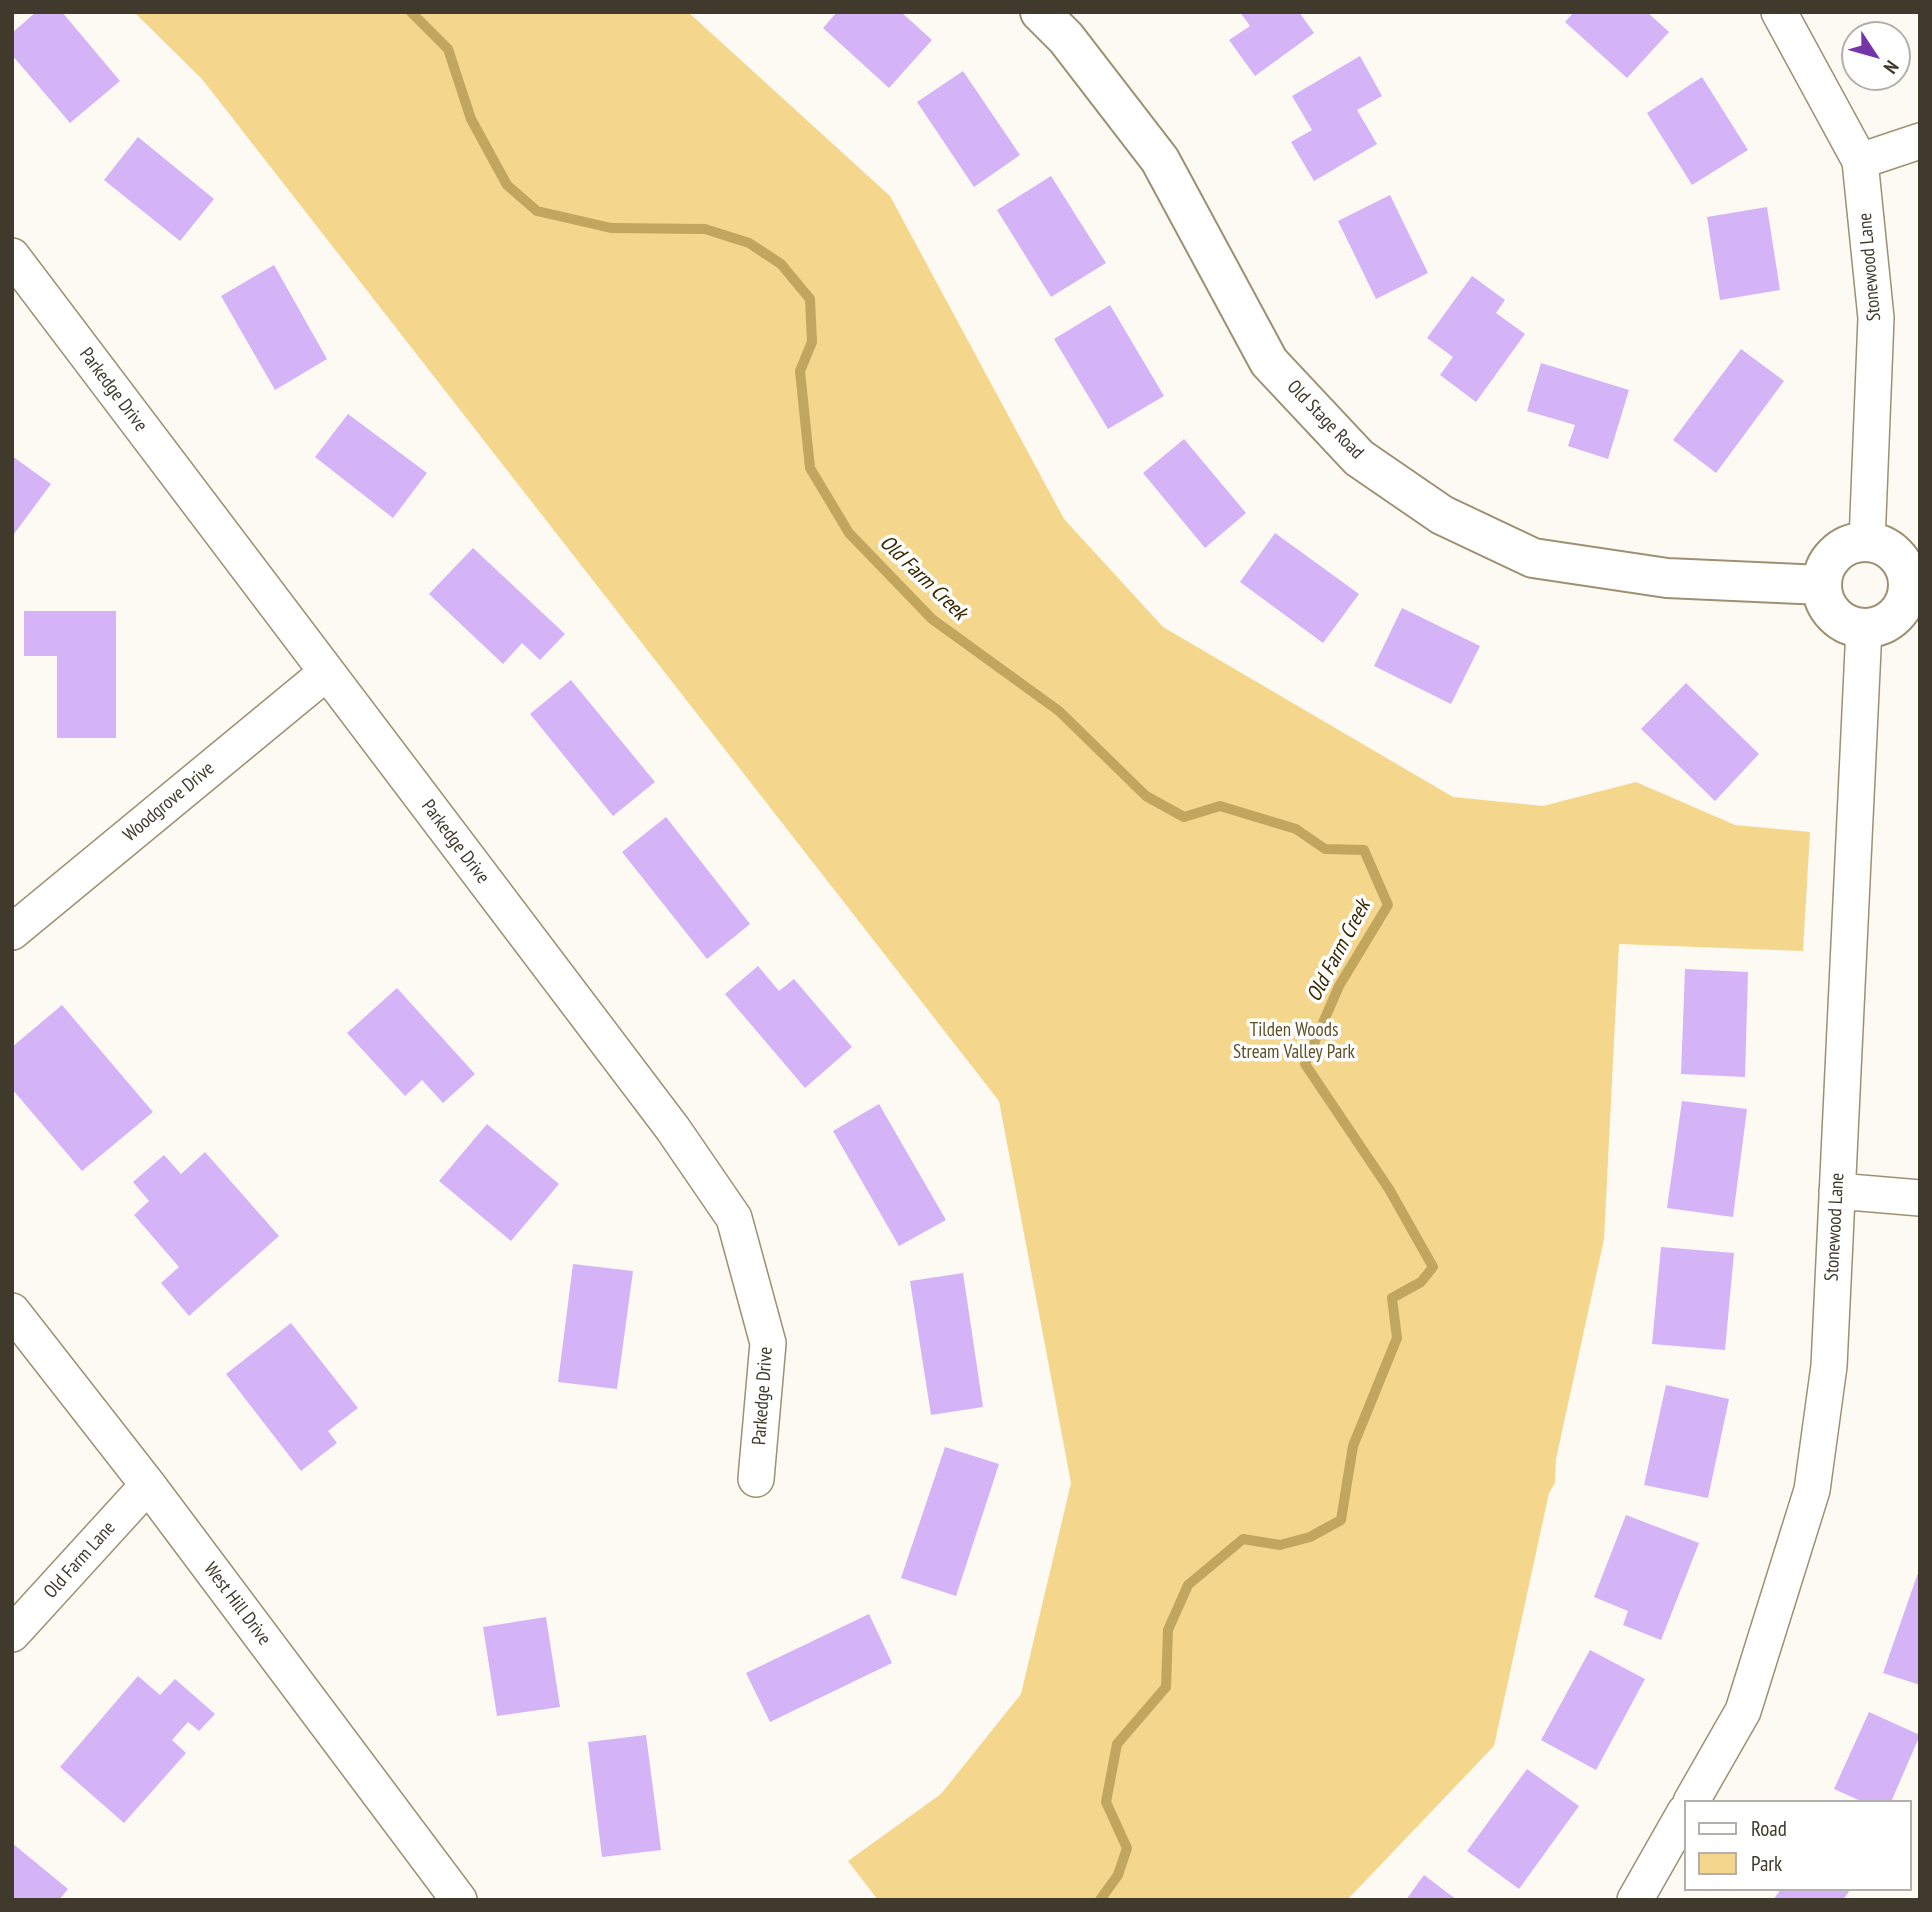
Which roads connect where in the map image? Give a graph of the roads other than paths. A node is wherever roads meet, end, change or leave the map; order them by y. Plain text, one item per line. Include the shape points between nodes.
1 (1040, 12) edge
2 (1779, 12) edge
3 (1920, 141) edge
4 (1860, 161) junction
5 (12, 256) edge
6 (1867, 542) junction
7 (1822, 585) junction
8 (1914, 589) edge
9 (1864, 628) junction
10 (326, 673) junction
11 (12, 932) edge
12 (1837, 1191) junction
13 (1920, 1198) edge
14 (12, 1311) edge
15 (756, 1479) dead end
16 (148, 1485) junction
17 (12, 1634) edge
18 (1692, 1800) edge
19 (1684, 1814) edge
20 (459, 1900) edge
21 (1635, 1900) edge

1 - 7 street, Old Stage Road via 1066,37 1160,160 1269,362 1359,458 1442,515 1533,558 1667,578
2 - 4 street, Stonewood Lane
3 - 4 street
4 - 6 street, Stonewood Lane via 1876,318
5 - 10 street, Parkedge Drive
6 - 7 street via 1845,546 1833,556
6 - 8 street via 1889,548 1900,559
7 - 9 street via 1830,611 1841,622
8 - 9 street via 1897,615 1885,624
9 - 12 street, Stonewood Lane
10 - 11 street, Woodgrove Drive
10 - 15 street, Parkedge Drive via 673,1129 734,1218 768,1343
12 - 13 street
12 - 18 street, Stonewood Lane via 1829,1366 1812,1490 1743,1711
14 - 16 street, West Hill Drive
16 - 17 street, Old Farm Lane
16 - 20 street, West Hill Drive
19 - 21 street

